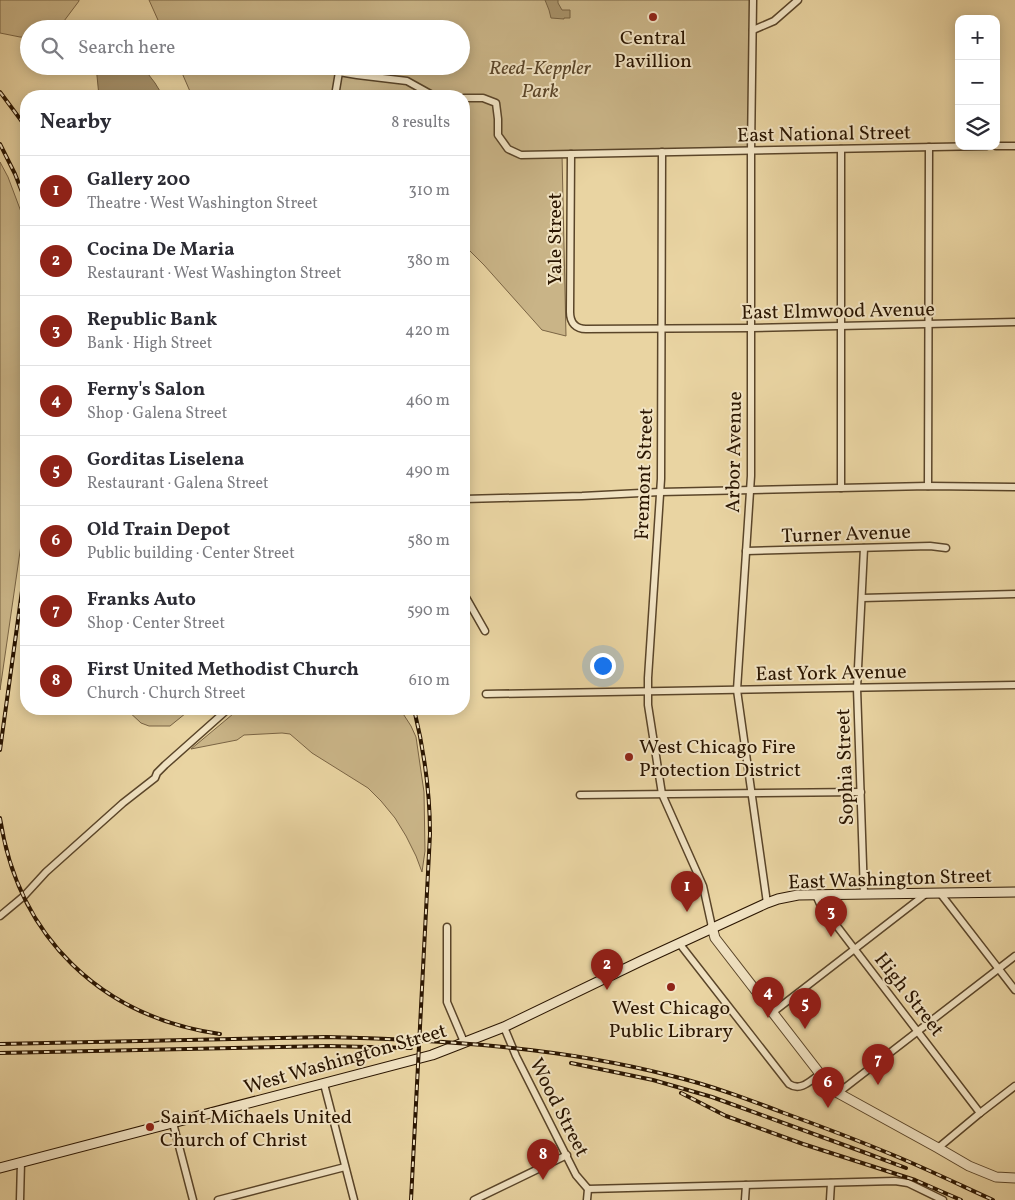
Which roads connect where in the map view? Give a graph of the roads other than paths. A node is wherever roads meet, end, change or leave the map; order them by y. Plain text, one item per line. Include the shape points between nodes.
1 (753, 0) edge
2 (798, 0) edge
3 (753, 30) junction
4 (338, 75) edge
5 (357, 75) edge
6 (336, 90) edge
7 (423, 90) edge
8 (470, 98) edge
9 (1000, 146) edge
10 (1015, 146) edge
11 (928, 147) junction
12 (955, 147) edge
13 (841, 149) junction
14 (751, 151) junction
15 (662, 152) junction
16 (571, 154) junction
17 (1015, 322) edge
18 (574, 324) joint
19 (929, 324) junction
20 (841, 326) junction
21 (751, 328) junction
22 (661, 329) junction
23 (928, 486) junction
24 (1015, 487) edge
25 (841, 488) junction
26 (750, 490) junction
27 (660, 492) junction
28 (470, 498) edge
29 (864, 548) junction
30 (946, 548) dead end
31 (746, 552) junction
32 (1015, 594) edge
33 (862, 598) junction
34 (470, 605) edge
35 (485, 631) dead end
36 (1015, 685) edge
37 (857, 688) junction
38 (737, 690) junction
39 (648, 691) junction
40 (486, 694) dead end
41 (221, 715) edge
42 (861, 792) junction
43 (752, 793) junction
44 (580, 794) dead end
45 (662, 794) junction
46 (1015, 892) edge
47 (928, 893) junction
48 (940, 893) junction
49 (864, 894) junction
50 (816, 895) junction
51 (767, 903) junction
52 (0, 916) edge
53 (447, 927) dead end
54 (712, 928) junction
55 (679, 943) junction
56 (855, 950) junction
57 (1015, 956) edge
58 (998, 968) junction
59 (1015, 990) edge
60 (772, 1013) junction
61 (504, 1027) junction
62 (918, 1031) junction
63 (464, 1042) junction
64 (820, 1074) junction
65 (324, 1084) junction
66 (1015, 1086) edge
67 (838, 1093) junction
68 (980, 1113) junction
69 (173, 1123) junction
70 (938, 1148) junction
71 (566, 1155) junction
72 (21, 1162) junction
73 (345, 1167) junction
74 (0, 1168) edge
75 (1015, 1178) edge
76 (830, 1183) junction
77 (746, 1185) junction
78 (588, 1189) junction
79 (20, 1200) edge
80 (193, 1200) edge
81 (218, 1200) edge
82 (354, 1200) edge
83 (474, 1200) edge
84 (588, 1200) edge
85 (745, 1200) edge
86 (830, 1200) edge
87 (943, 1200) edge

1 - 3 street, Arbor Avenue
2 - 3 street via 774,21
3 - 14 street, Arbor Avenue
4 - 6 street
5 - 7 street via 407,81
8 - 16 street, East National Street via 496,103 498,135 508,149 521,156
9 - 10 street
11 - 12 street, East National Street
11 - 13 street, East National Street
11 - 19 street
13 - 14 street, East National Street
13 - 20 street
14 - 15 street, East National Street
14 - 21 street, Arbor Avenue
15 - 16 street, East National Street
15 - 22 street, Fremont Street
16 - 18 street, Yale Street via 570,312
17 - 19 street, East Elmwood Avenue
18 - 22 street, East Elmwood Avenue via 586,329
19 - 20 street, East Elmwood Avenue
19 - 23 street
20 - 21 street, East Elmwood Avenue
20 - 25 street
21 - 22 street, East Elmwood Avenue
21 - 26 street, Arbor Avenue
22 - 27 street, Fremont Street
23 - 24 street
23 - 25 street
25 - 26 street
26 - 27 street
26 - 31 street, Arbor Avenue
27 - 28 street
27 - 39 street, Fremont Street
29 - 30 street, Turner Avenue
29 - 31 street, Turner Avenue
29 - 33 street, Sophia Street
31 - 38 street, Arbor Avenue
32 - 33 street
33 - 37 street, Sophia Street
34 - 35 street
36 - 37 street, East York Avenue
37 - 38 street, East York Avenue
37 - 42 street, Sophia Street
38 - 39 street, East York Avenue
38 - 43 street, Arbor Avenue
39 - 40 street, East York Avenue
39 - 45 street, Fremont Street
41 - 52 street
42 - 43 street
42 - 49 street, Sophia Street
43 - 45 street
43 - 51 street, Arbor Avenue
44 - 45 street
45 - 54 street, Fremont Street via 703,886
46 - 48 main road, East Washington Street
47 - 48 main road, East Washington Street
47 - 49 main road, East Washington Street
47 - 56 street
48 - 58 street
49 - 50 main road, East Washington Street
50 - 51 main road, East Washington Street via 789,896
50 - 56 street, High Street
51 - 54 main road, East Washington Street
53 - 63 street via 447,1002
54 - 55 main road, West Washington Street
54 - 60 main road via 715,938
55 - 61 main road, West Washington Street
55 - 64 street via 789,1084 803,1086
56 - 60 street
56 - 62 street, High Street
57 - 58 street
58 - 59 street
58 - 62 street
60 - 64 main road
61 - 63 main road, West Washington Street
61 - 71 street, Wood Street
62 - 67 street
62 - 68 street, High Street
63 - 65 main road, West Washington Street via 432,1055
64 - 67 main road
65 - 69 main road, West Washington Street
65 - 73 street
66 - 68 street
67 - 70 main road
68 - 70 street
69 - 72 main road, West Washington Street
69 - 80 street
70 - 75 main road via 996,1177
71 - 78 street, Wood Street
71 - 83 street
72 - 74 main road, West Washington Street
72 - 79 street
73 - 81 street
73 - 82 street
76 - 77 street
76 - 86 street
76 - 87 street via 895,1181 908,1183
77 - 78 street
77 - 85 street
78 - 84 street

